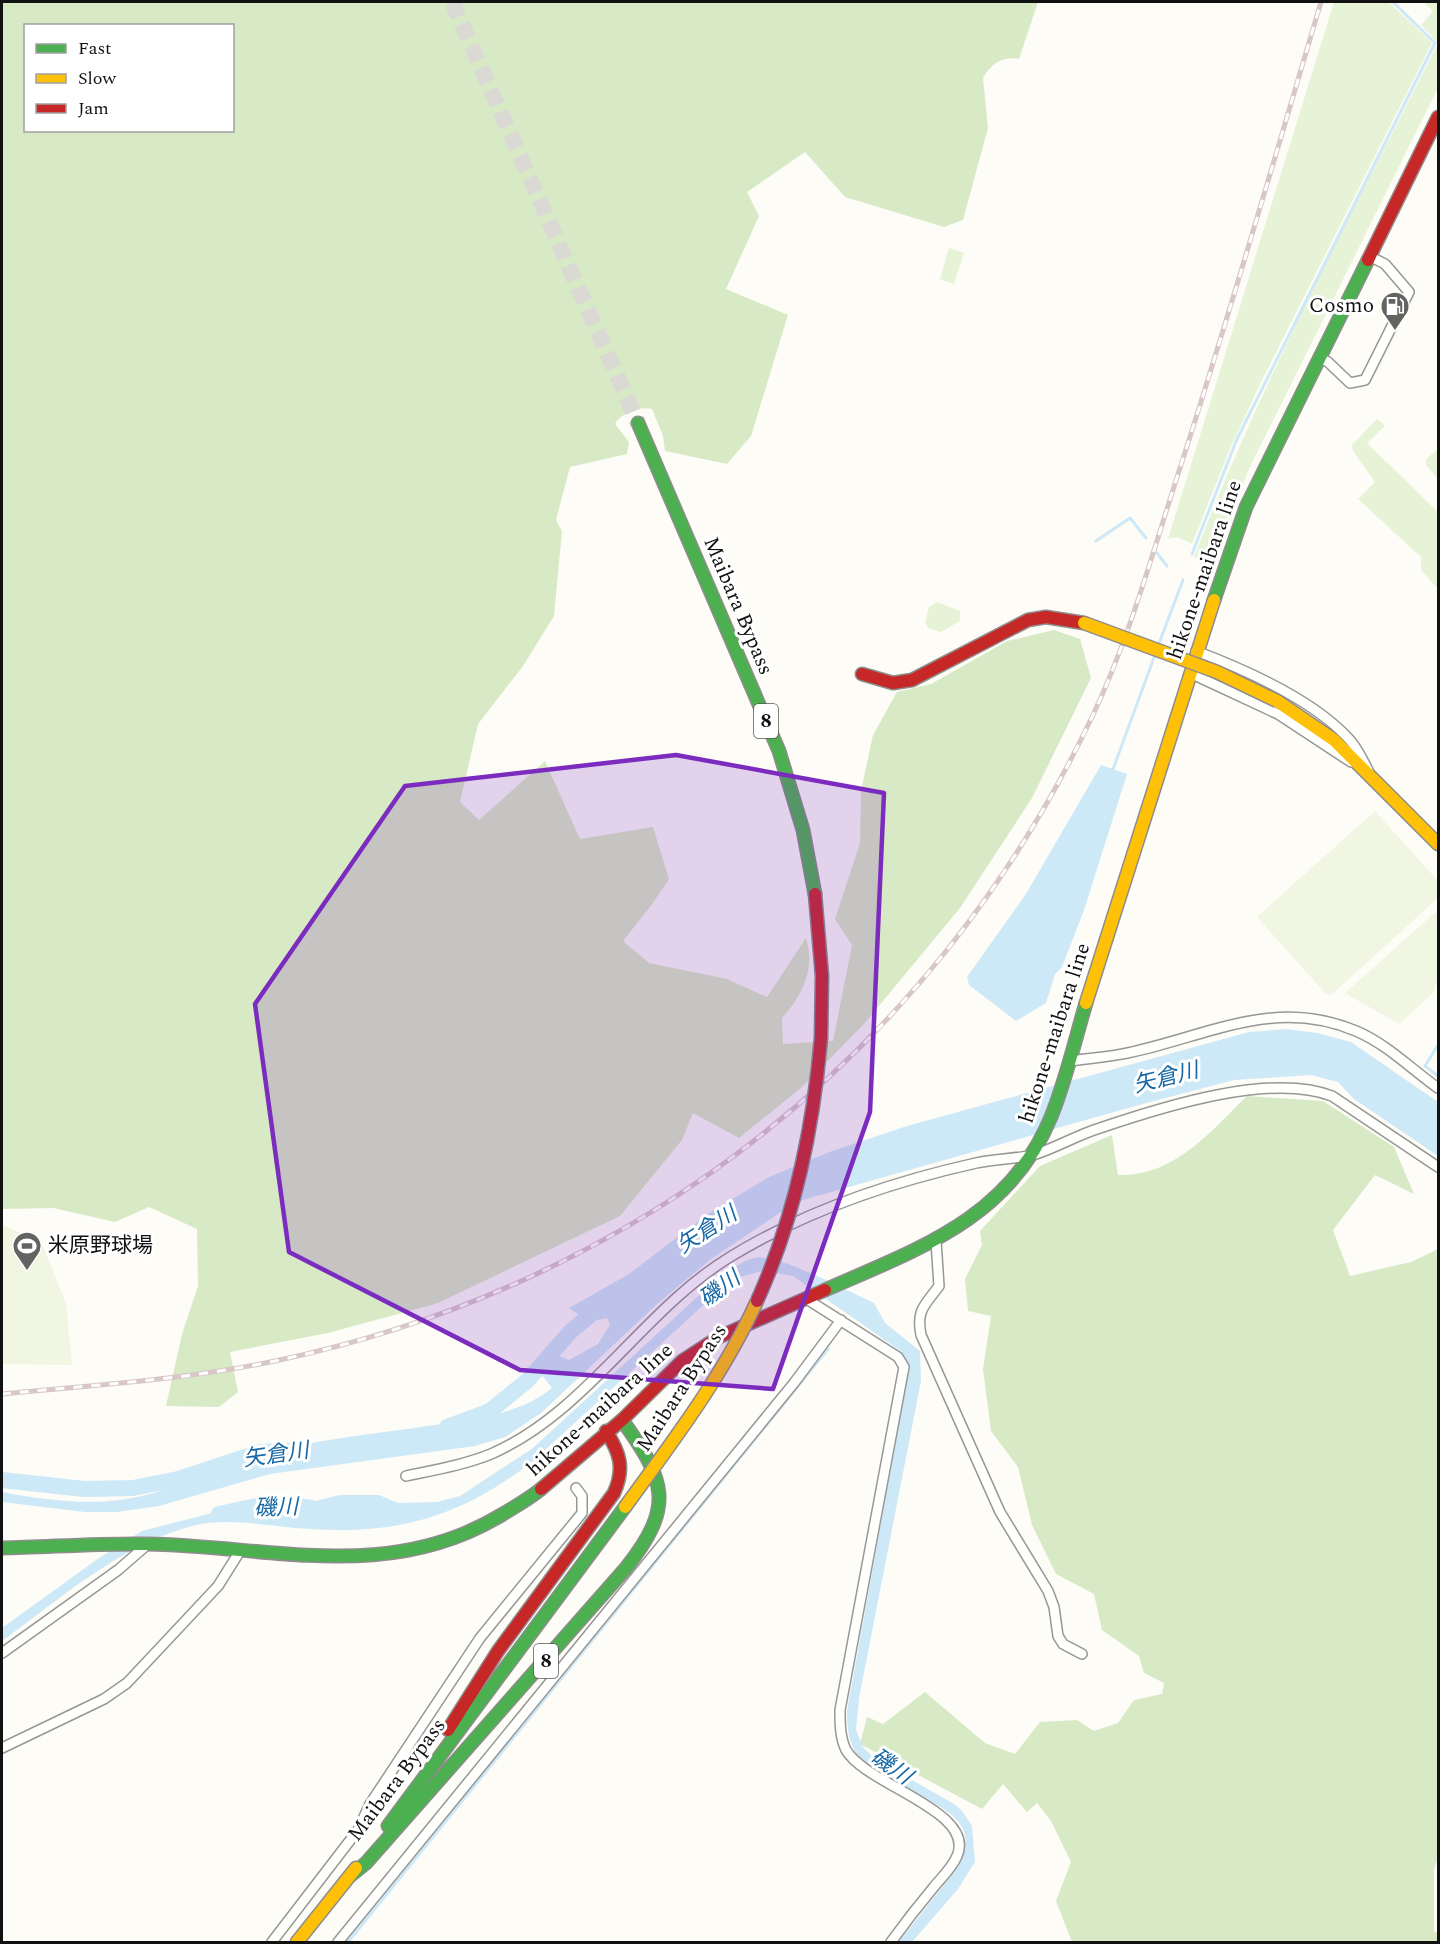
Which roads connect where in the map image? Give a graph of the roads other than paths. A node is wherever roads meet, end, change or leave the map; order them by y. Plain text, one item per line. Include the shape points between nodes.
1 (1438, 117) edge
2 (1370, 256) junction
3 (1318, 357) junction
4 (638, 423) tunnel mouth
5 (1196, 651) junction
6 (1190, 673) junction
7 (862, 674) dead end
8 (1371, 774) junction
9 (1438, 844) edge
10 (1067, 1066) junction
11 (1438, 1088) edge
12 (1034, 1151) junction
13 (1438, 1167) edge
14 (936, 1241) junction
15 (809, 1296) junction
16 (841, 1320) junction
17 (622, 1420) junction
18 (606, 1431) junction
19 (406, 1476) dead end
20 (576, 1488) dead end
21 (148, 1544) junction
22 (2, 1548) edge
23 (240, 1551) junction
24 (2, 1653) edge
25 (1082, 1654) dead end
26 (2, 1748) edge
27 (398, 1813) junction
28 (350, 1876) junction
29 (272, 1942) edge
30 (297, 1942) edge
31 (338, 1942) edge
32 (891, 1942) edge

1 - 2 main road, hikone-maibara line
2 - 3 main road, hikone-maibara line
2 - 3 street via 1385,264 1409,292 1365,380 1350,383
3 - 5 main road, hikone-maibara line via 1246,507
4 - 27 main road, Maibara Bypass / 8, bridge via 779,751 803,830 817,906 822,976 817,1094 799,1187 761,1294 732,1350 697,1408
5 - 6 main road, hikone-maibara line
5 - 8 street via 1272,685 1315,712 1347,736
6 - 8 street via 1278,714
6 - 10 main road, hikone-maibara line
7 - 8 main road, bridge via 893,682 912,680 1028,620 1047,617 1084,623 1217,672 1277,701 1334,740
8 - 9 main road
10 - 11 street via 1270,1016 1309,1018 1357,1031
10 - 12 main road, hikone-maibara line
12 - 13 street via 1098,1128 1212,1096 1250,1089 1294,1088 1314,1089 1332,1096
12 - 14 main road, hikone-maibara line via 986,1208
12 - 19 street via 921,1178 811,1214 698,1279 575,1396 525,1435 491,1454
14 - 15 main road, hikone-maibara line
14 - 25 street via 939,1286 921,1309 921,1335 1000,1512 1048,1591 1058,1636 1063,1644
15 - 16 street
15 - 17 main road, hikone-maibara line via 719,1337 691,1355
16 - 31 street via 794,1383
16 - 32 street via 898,1357 904,1367 840,1710 842,1740 857,1763 870,1774 948,1819 960,1839 958,1855
17 - 18 main road, hikone-maibara line
17 - 28 main road, 8 via 648,1456 659,1482 660,1498 653,1528 499,1717
18 - 23 main road, hikone-maibara line via 535,1494 491,1521 441,1544 385,1555 343,1557
18 - 27 main road, 8 via 624,1466 614,1493 492,1661
20 - 29 street via 582,1496 582,1513 480,1638 370,1804 358,1830
21 - 22 main road, hikone-maibara line
21 - 23 main road, hikone-maibara line
21 - 24 street
23 - 26 street via 218,1586 127,1683 104,1699
27 - 28 main road, Maibara Bypass / 8
28 - 30 main road, Maibara Bypass / 8

